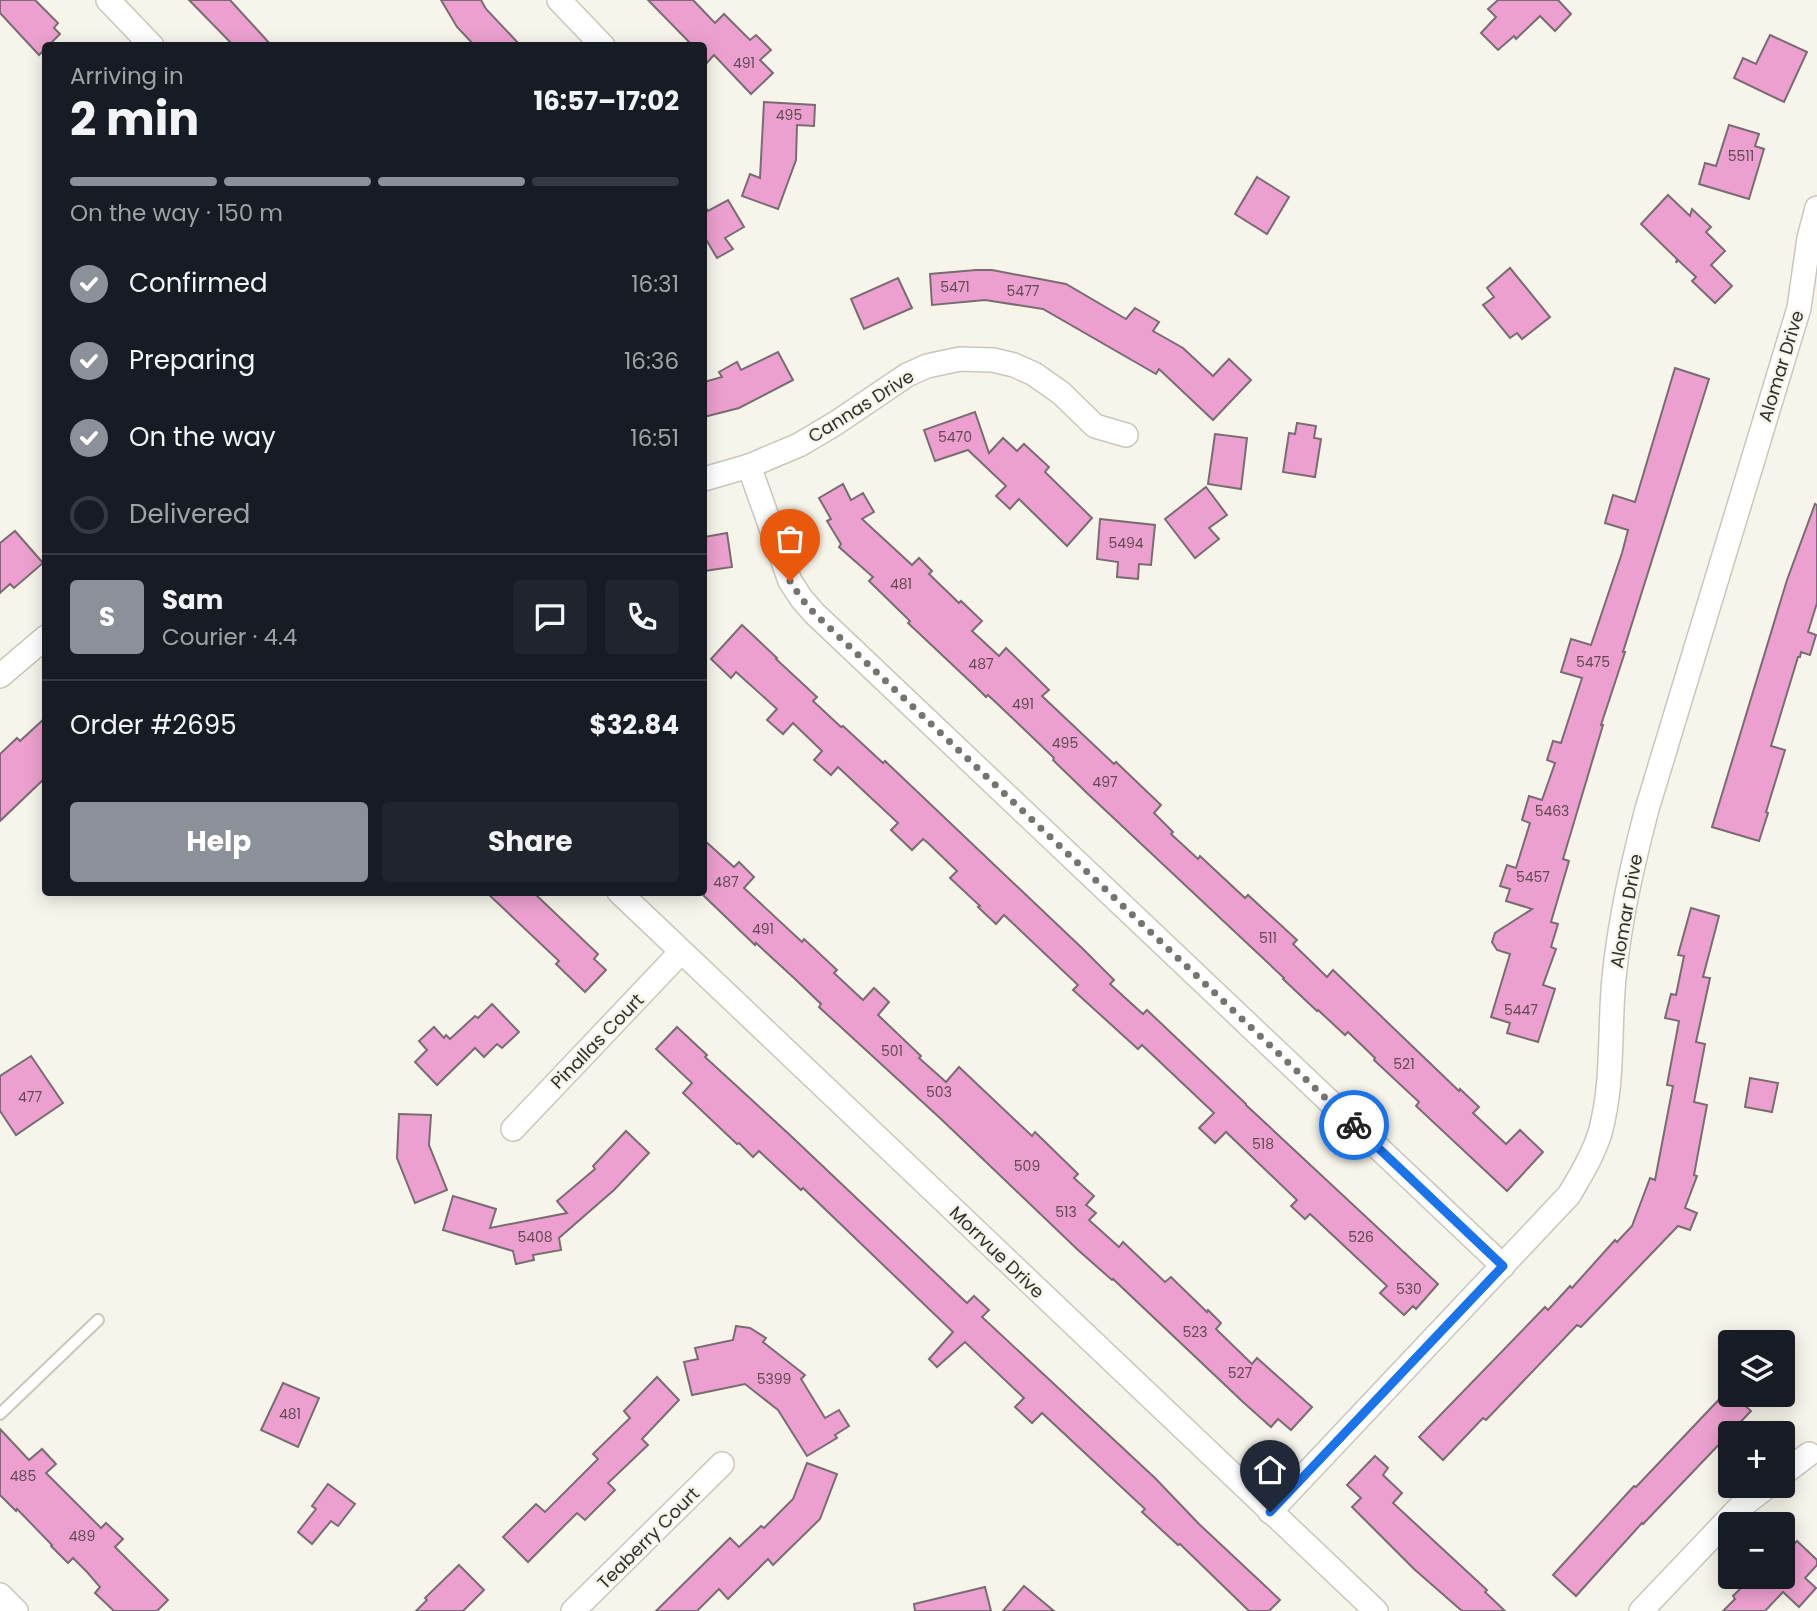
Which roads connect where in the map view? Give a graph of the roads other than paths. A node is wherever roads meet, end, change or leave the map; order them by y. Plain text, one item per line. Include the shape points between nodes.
1 (108, 0) edge
2 (559, 0) edge
3 (148, 42) edge
4 (599, 42) edge
5 (1817, 208) edge
6 (1126, 435) dead end
7 (749, 466) junction
8 (707, 478) edge
9 (42, 640) edge
10 (0, 676) edge
11 (623, 896) edge
12 (681, 952) junction
13 (513, 1129) dead end
14 (1503, 1266) junction
15 (98, 1320) dead end
16 (0, 1414) edge
17 (1809, 1454) dead end
18 (722, 1464) dead end
19 (1795, 1465) edge
20 (1752, 1498) edge
21 (1270, 1512) junction
22 (0, 1595) edge
23 (16, 1611) edge
24 (573, 1611) edge
25 (1376, 1611) edge
26 (1642, 1611) edge

1 - 3 street
2 - 4 street
5 - 14 street, Alomar Drive via 1799,308 1627,885 1614,980 1609,1088 1600,1133 1569,1195
6 - 7 street, Cannas Drive via 1096,426 1034,374 993,360 960,359 907,375 836,424
7 - 8 street, Cannas Drive
7 - 14 street via 790,581 814,613
9 - 10 street
11 - 12 street, Morrvue Drive
12 - 13 street, Pinallas Court
12 - 21 street, Morrvue Drive
14 - 21 street, Alomar Drive
15 - 16 lane
17 - 19 street
18 - 24 street, Teaberry Court
20 - 26 street
21 - 25 street, Morrvue Drive
22 - 23 street

